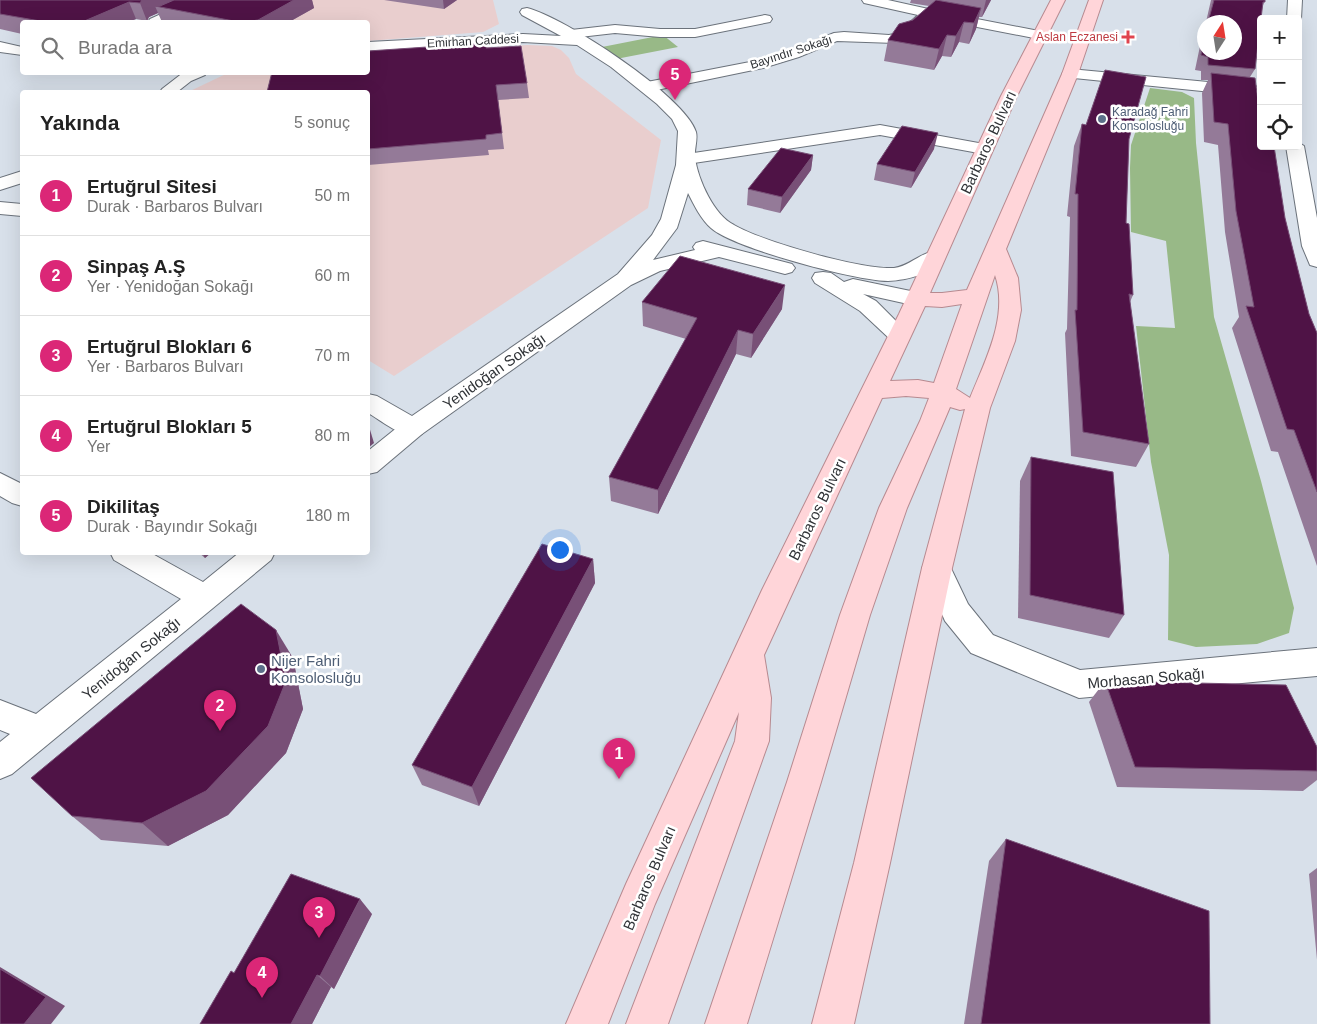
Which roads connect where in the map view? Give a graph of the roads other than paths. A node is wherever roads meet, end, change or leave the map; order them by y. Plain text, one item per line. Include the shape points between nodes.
1 (203, 0) edge
2 (870, 0) edge
3 (1058, 0) edge
4 (1096, 0) edge
5 (1295, 0) edge
6 (524, 6) edge
7 (928, 13) junction
8 (1294, 15) edge
9 (765, 19) dead end
10 (159, 20) edge
11 (1038, 35) junction
12 (575, 37) junction
13 (498, 40) junction
14 (0, 48) edge
15 (370, 48) edge
16 (20, 51) edge
17 (1070, 74) junction
18 (189, 75) edge
19 (647, 87) junction
20 (170, 90) edge
21 (1257, 92) edge
22 (984, 149) junction
23 (1296, 150) edge
24 (687, 158) junction
25 (20, 178) edge
26 (0, 184) edge
27 (0, 208) edge
28 (20, 210) edge
29 (667, 228) junction
30 (995, 248) junction
31 (720, 251) junction
32 (1315, 252) edge
33 (935, 256) junction
34 (824, 278) junction
35 (623, 280) junction
36 (976, 295) junction
37 (917, 299) junction
38 (899, 335) junction
39 (873, 392) junction
40 (944, 393) junction
41 (370, 403) edge
42 (973, 427) junction
43 (413, 428) junction
44 (370, 463) edge
45 (0, 483) edge
46 (20, 495) edge
47 (129, 555) edge
48 (257, 555) edge
49 (937, 568) junction
50 (205, 598) junction
51 (748, 655) junction
52 (1317, 662) edge
53 (0, 715) edge
54 (40, 731) junction
55 (0, 762) edge
56 (587, 1024) edge
57 (647, 1024) edge
58 (726, 1024) edge
59 (833, 1024) edge

1 - 10 street
2 - 7 street
3 - 11 main road, Barbaros Bulvarı
4 - 17 main road
5 - 8 street
6 - 12 street
6 - 13 street via 526,26 514,35
7 - 11 street
7 - 19 street, Bayındır Sokağı via 903,36 890,40 834,37 758,65
9 - 12 street, Emirhan Caddesi via 695,33 615,29
11 - 22 main road, Barbaros Bulvarı
12 - 13 street, Emirhan Caddesi
12 - 19 street
13 - 15 street, Emirhan Caddesi
14 - 16 street
17 - 21 street
17 - 30 main road
18 - 20 street
19 - 24 street via 687,130
22 - 24 street via 880,130
22 - 33 main road, Barbaros Bulvarı
23 - 32 street
24 - 29 street
24 - 33 street via 692,180 718,225 737,235 858,272 879,275 914,272
25 - 26 street
27 - 28 street
29 - 31 street via 682,241
29 - 35 street
30 - 36 main road
30 - 42 main road via 1006,278 1010,310 1004,341
31 - 34 street
31 - 35 street via 653,266
33 - 37 main road, Barbaros Bulvarı
34 - 37 street
34 - 38 street via 868,306
35 - 43 street, Yenidoğan Sokağı
36 - 37 main road via 942,300
36 - 40 main road
37 - 38 main road, Barbaros Bulvarı
38 - 39 main road, Barbaros Bulvarı
39 - 40 main road via 904,388
39 - 51 main road, Barbaros Bulvarı
40 - 42 main road via 966,407
40 - 58 main road via 893,508 855,615
41 - 43 street
42 - 49 main road
43 - 44 street, Yenidoğan Sokağı
45 - 46 street
47 - 50 street
48 - 50 street, Yenidoğan Sokağı
49 - 52 street, Morbasan Sokağı via 956,612 982,644 1078,684
49 - 59 main road
50 - 54 street, Yenidoğan Sokağı
51 - 56 main road, Barbaros Bulvarı
51 - 57 main road via 757,716 752,741
53 - 54 street
54 - 55 street, Yenidoğan Sokağı

